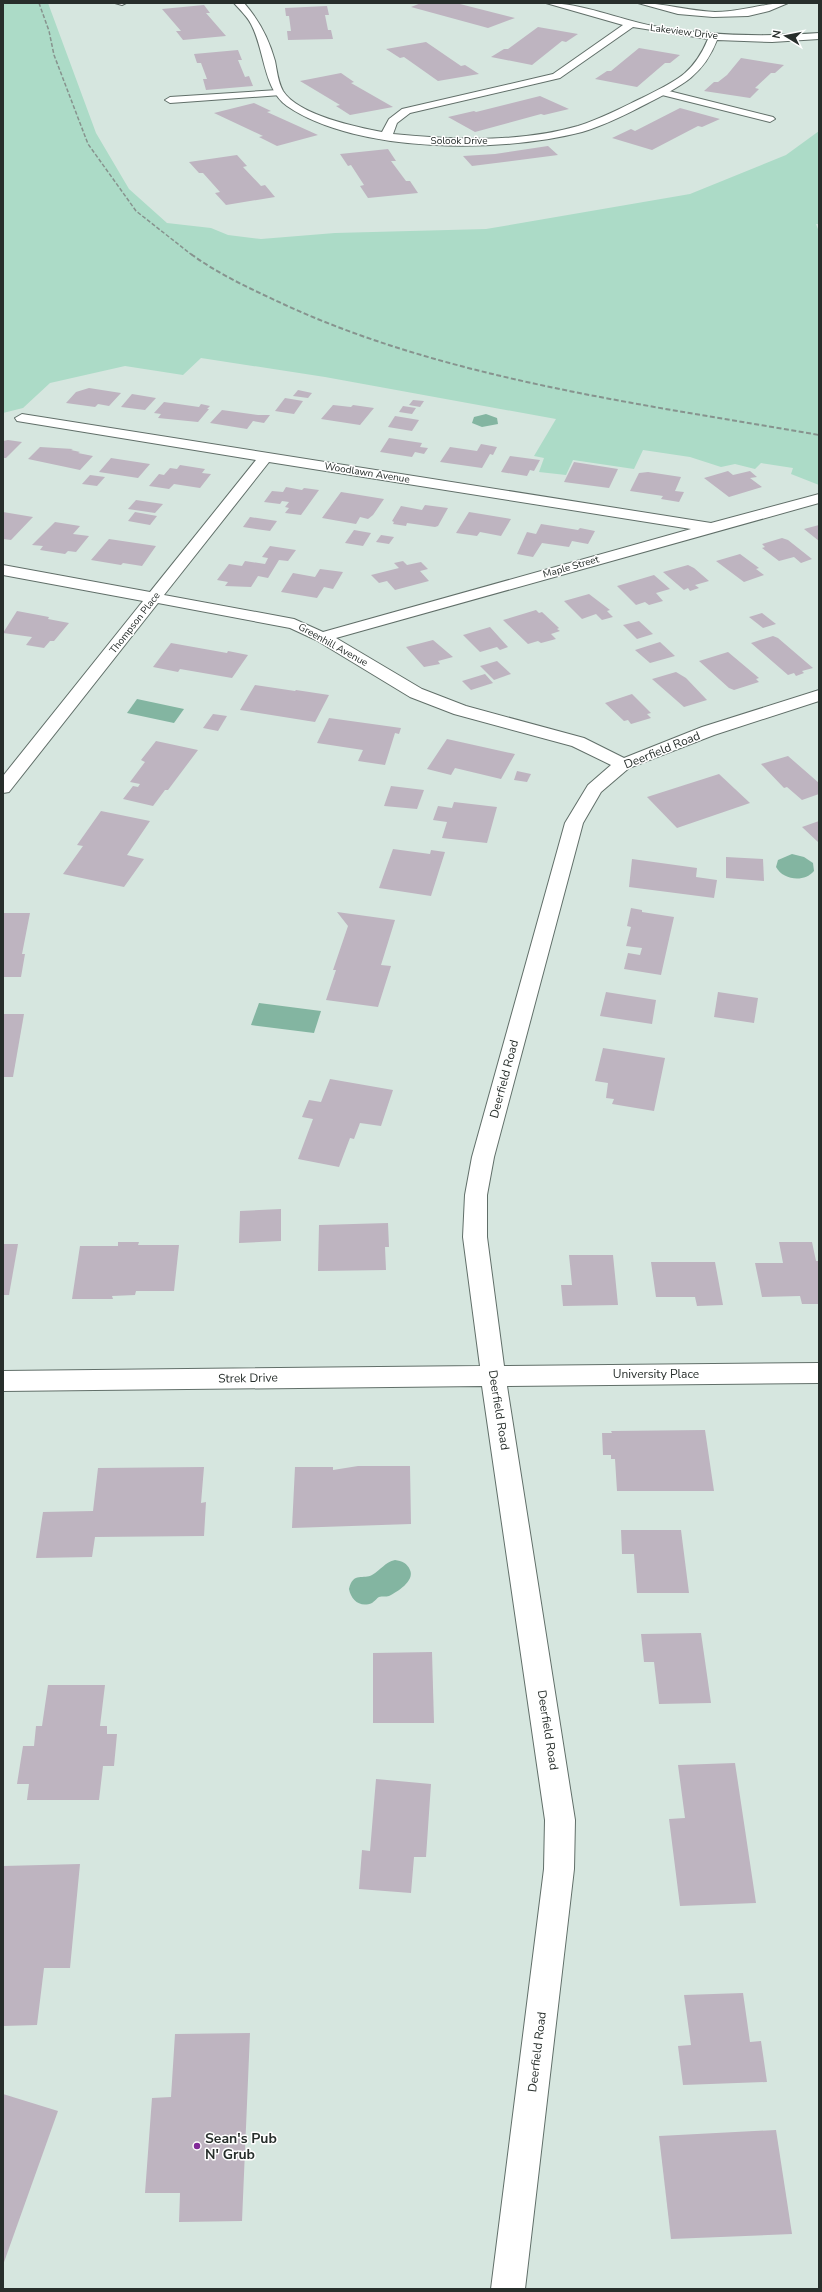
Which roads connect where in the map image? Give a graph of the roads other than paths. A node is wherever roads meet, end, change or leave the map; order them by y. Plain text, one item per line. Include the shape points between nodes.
1 (119, 3) edge
2 (122, 3) edge
3 (239, 3) edge
4 (551, 3) edge
5 (643, 3) edge
6 (783, 3) edge
7 (631, 24) junction
8 (714, 36) junction
9 (819, 36) edge
10 (661, 92) junction
11 (278, 93) junction
12 (170, 100) dead end
13 (770, 119) dead end
14 (386, 136) junction
15 (22, 418) dead end
16 (266, 456) junction
17 (819, 498) edge
18 (712, 528) junction
19 (3, 570) edge
20 (156, 597) junction
21 (322, 637) junction
22 (819, 695) edge
23 (623, 764) junction
24 (3, 788) edge
25 (819, 1373) edge
26 (494, 1374) junction
27 (3, 1381) edge
28 (508, 2289) edge

1 - 2 lane
3 - 11 street via 255,23 269,58
4 - 7 street, Lakeview Drive
5 - 6 street via 692,14 720,16 766,10
7 - 8 street, Lakeview Drive
7 - 14 street via 556,76 406,111 394,119 387,129
8 - 9 street, Lakeview Drive
8 - 10 street, Solook Drive via 698,68
10 - 13 lane
10 - 14 street, Solook Drive via 611,118 579,129 539,136 458,142
11 - 12 lane
11 - 14 street, Solook Drive via 294,106 313,116 343,127
15 - 16 street, Woodlawn Avenue
16 - 18 street, Woodlawn Avenue
16 - 20 street, Thompson Place
17 - 18 street, Maple Street
18 - 21 street, Maple Street
19 - 20 street, Greenhill Avenue
20 - 21 street, Greenhill Avenue via 288,622
20 - 24 street, Thompson Place
21 - 23 street, Greenhill Avenue via 416,693 460,710 578,742
22 - 23 street, Deerfield Road via 708,731
23 - 26 street, Deerfield Road via 594,789 574,823 483,1157 476,1195 475,1237
25 - 26 street, University Place
26 - 27 street, Strek Drive
26 - 28 street, Deerfield Road via 560,1820 559,1869

